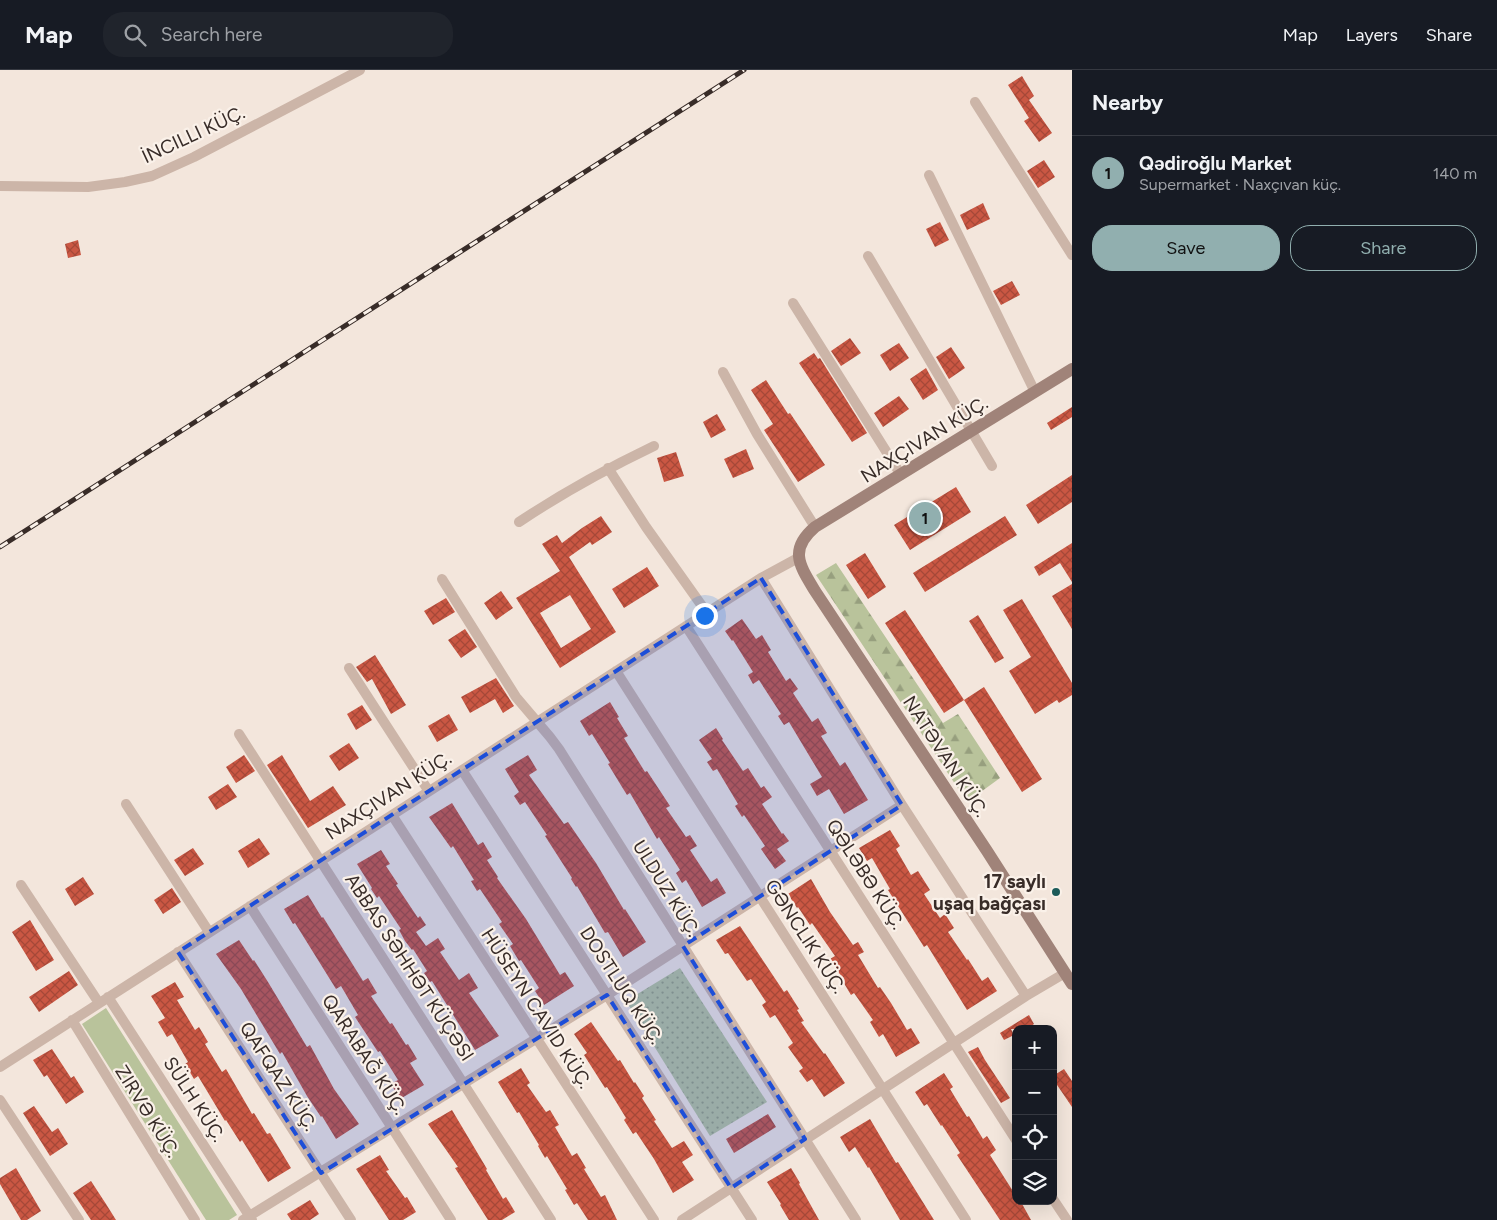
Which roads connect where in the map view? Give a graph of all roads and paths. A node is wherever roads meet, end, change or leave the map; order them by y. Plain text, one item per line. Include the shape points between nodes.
1 (360, 70) edge
2 (975, 102) dead end
3 (929, 175) dead end
4 (0, 186) edge
5 (1072, 255) edge
6 (868, 256) dead end
7 (794, 302) dead end
8 (1072, 369) edge
9 (723, 372) dead end
10 (1035, 392) junction
11 (972, 431) junction
12 (654, 446) dead end
13 (992, 466) dead end
14 (608, 468) junction
15 (901, 474) junction
16 (520, 522) dead end
17 (816, 527) junction
18 (800, 552) junction
19 (761, 578) junction
20 (442, 579) dead end
21 (707, 613) junction
22 (686, 626) junction
23 (350, 668) dead end
24 (616, 671) junction
25 (536, 722) junction
26 (239, 734) dead end
27 (462, 770) junction
28 (428, 790) junction
29 (126, 804) dead end
30 (902, 805) junction
31 (392, 815) junction
32 (830, 851) junction
33 (320, 861) junction
34 (21, 885) dead end
35 (760, 896) junction
36 (250, 906) junction
37 (209, 932) junction
38 (683, 946) junction
39 (178, 952) junction
40 (1065, 973) junction
41 (1072, 984) edge
42 (607, 995) junction
43 (1026, 996) junction
44 (108, 997) junction
45 (99, 1003) junction
46 (72, 1020) junction
47 (537, 1039) junction
48 (954, 1044) junction
49 (0, 1067) edge
50 (463, 1083) junction
51 (882, 1088) junction
52 (0, 1100) edge
53 (392, 1129) junction
54 (1012, 1134) edge
55 (805, 1139) junction
56 (320, 1173) junction
57 (731, 1188) junction
58 (1057, 1205) edge
59 (248, 1219) edge
60 (78, 1220) edge
61 (195, 1220) edge
62 (351, 1220) edge
63 (451, 1220) edge
64 (551, 1220) edge
65 (654, 1220) edge
66 (682, 1220) edge
67 (752, 1220) edge
68 (856, 1220) edge
69 (966, 1220) edge
70 (1067, 1220) edge

1 - 4 street, İNCILLI KÜÇ. via 152,176 88,187
2 - 5 street
3 - 10 street
6 - 11 street
7 - 15 street
8 - 10 street
9 - 17 street via 757,434
10 - 11 street
11 - 13 street
11 - 15 street
12 - 14 street
14 - 16 street
14 - 21 street
15 - 17 street
17 - 18 street via 805,536
18 - 19 street
18 - 40 street, NATƏVAN KÜÇ. via 802,569 815,591
19 - 21 street
19 - 30 street
20 - 25 street, ULDUZ KÜÇ. via 516,697
21 - 22 street
22 - 24 street
22 - 32 street, QƏLƏBƏ KÜÇ.
23 - 28 street
24 - 25 street
24 - 35 street, GƏNCLIK KÜÇ.
25 - 27 street
25 - 38 street, ULDUZ KÜÇ. via 559,749
26 - 33 street, ABBAS SƏHHƏT KÜÇƏSI
27 - 28 street
27 - 42 street, DOSTLUQ KÜÇ.
28 - 31 street
29 - 37 street
30 - 32 street
30 - 43 street
31 - 33 street
31 - 47 street, HÜSEYN CAVID KÜÇ.
32 - 35 street
32 - 48 street, QƏLƏBƏ KÜÇ.
33 - 36 street
33 - 50 street, ABBAS SƏHHƏT KÜÇƏSI
34 - 45 street
35 - 38 street
35 - 51 street, GƏNCLIK KÜÇ.
36 - 37 street
36 - 53 street, QARABAĞ KÜÇ.
37 - 39 street
38 - 42 street
38 - 55 street, ULDUZ KÜÇ.
39 - 44 street
39 - 56 street, QAFQAZ KÜÇ.
40 - 41 street, NATƏVAN KÜÇ.
40 - 43 street
42 - 47 street
42 - 57 street, DOSTLUQ KÜÇ.
43 - 48 street
44 - 45 street
44 - 59 street, SÜLH KÜÇ.
45 - 46 street
46 - 49 street
46 - 61 street, ZIRVƏ KÜÇ.
47 - 50 street
47 - 65 street, HÜSEYN CAVID KÜÇ.
48 - 51 street
48 - 54 street, QƏLƏBƏ KÜÇ.
50 - 53 street
50 - 64 street, ABBAS SƏHHƏT KÜÇƏSI
51 - 55 street
51 - 69 street, GƏNCLIK KÜÇ.
52 - 60 street
53 - 56 street
53 - 63 street, QARABAĞ KÜÇ.
55 - 57 street
55 - 68 street, ULDUZ KÜÇ.
56 - 59 street
56 - 62 street, QAFQAZ KÜÇ.
57 - 66 street
57 - 67 street, DOSTLUQ KÜÇ.
58 - 70 street

